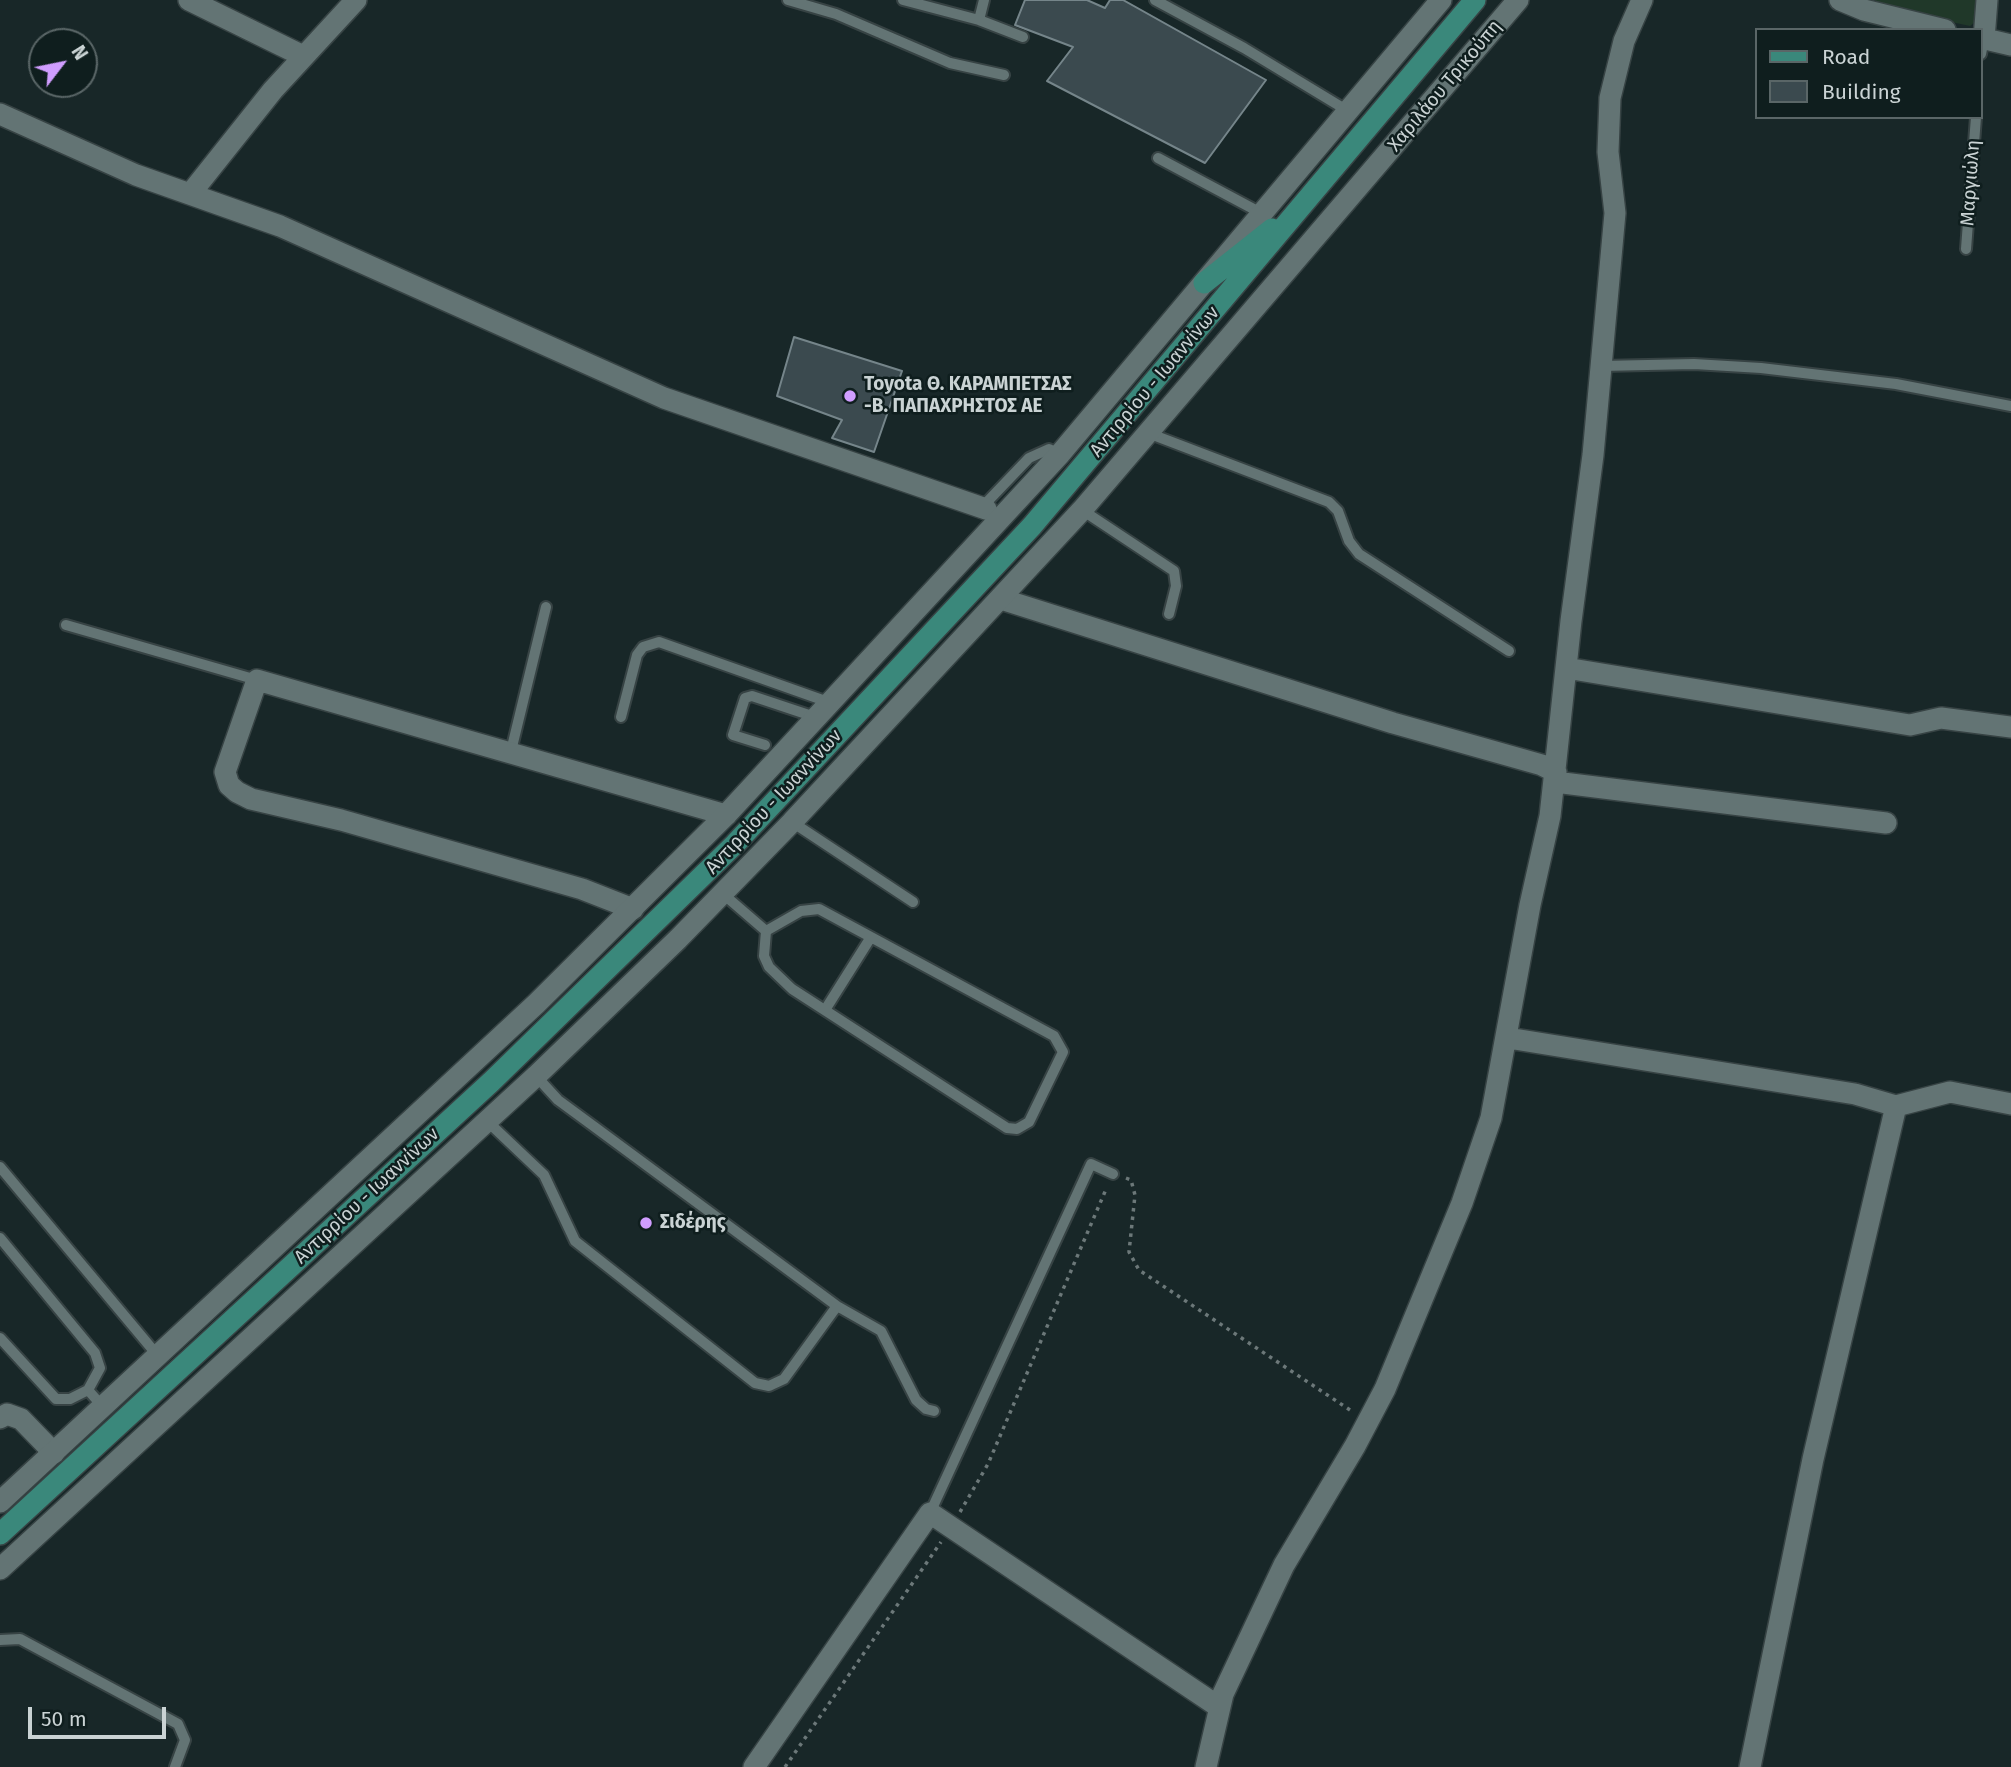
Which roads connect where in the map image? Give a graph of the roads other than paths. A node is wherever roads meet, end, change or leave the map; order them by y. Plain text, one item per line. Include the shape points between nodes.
1 (188, 0) edge
2 (356, 0) edge
3 (788, 0) edge
4 (903, 0) edge
5 (984, 0) edge
6 (1155, 0) edge
7 (1441, 0) edge
8 (1475, 0) edge
9 (1518, 0) edge
10 (1642, 0) edge
11 (1840, 0) edge
12 (1987, 0) edge
13 (979, 20) junction
14 (1937, 28) edge
15 (1983, 35) edge
16 (1023, 37) dead end
17 (1983, 44) edge
18 (2011, 45) edge
19 (303, 56) junction
20 (1004, 75) dead end
21 (1348, 111) junction
22 (0, 114) edge
23 (1976, 119) edge
24 (1158, 158) dead end
25 (191, 193) junction
26 (1309, 199) junction
27 (1261, 213) junction
28 (1966, 249) dead end
29 (1204, 283) junction
30 (1601, 366) junction
31 (2011, 406) edge
32 (1149, 433) junction
33 (1082, 510) junction
34 (991, 517) junction
35 (1001, 599) junction
36 (546, 607) dead end
37 (1169, 614) dead end
38 (66, 625) dead end
39 (1509, 651) dead end
40 (1566, 668) junction
41 (257, 680) junction
42 (825, 711) junction
43 (621, 717) dead end
44 (2011, 727) edge
45 (765, 746) dead end
46 (511, 751) junction
47 (1556, 777) junction
48 (726, 815) junction
49 (792, 822) junction
50 (1886, 823) dead end
51 (722, 893) junction
52 (913, 902) dead end
53 (632, 909) junction
54 (766, 931) junction
55 (870, 937) junction
56 (825, 1010) junction
57 (1508, 1038) junction
58 (536, 1076) junction
59 (2011, 1104) edge
60 (1896, 1106) junction
61 (487, 1121) junction
62 (0, 1167) edge
63 (1113, 1174) road end
64 (0, 1238) edge
65 (837, 1306) junction
66 (0, 1338) edge
67 (158, 1356) junction
68 (88, 1390) junction
69 (103, 1407) junction
70 (934, 1411) dead end
71 (0, 1418) edge
72 (54, 1453) junction
73 (0, 1502) edge
74 (930, 1513) junction
75 (0, 1534) edge
76 (0, 1569) edge
77 (0, 1640) edge
78 (1219, 1707) junction
79 (175, 1767) edge
80 (754, 1767) edge
81 (1206, 1767) edge
82 (1750, 1767) edge

1 - 19 street
2 - 19 street
3 - 20 lane via 836,13 950,63
4 - 13 lane
5 - 13 lane
6 - 21 lane
7 - 21 street
8 - 26 main road, Αντιρρίου - Ιωαννίνων
9 - 32 street, Χαριλάου Τρικούπη
10 - 30 street via 1624,41 1610,98 1608,152 1615,213
11 - 14 street
12 - 15 street
13 - 16 lane
17 - 18 street
19 - 25 street
21 - 27 street
22 - 25 street via 99,160
23 - 28 lane, Μαργιώλη
24 - 27 lane
25 - 34 street via 280,226 664,398
26 - 29 main road
26 - 75 main road, Αντιρρίου - Ιωαννίνων via 1032,526 676,904 500,1073
27 - 29 street
29 - 34 street via 1060,454
30 - 31 lane via 1761,368 1896,384
30 - 40 street
32 - 33 street, Χαριλάου Τρικούπη
32 - 39 lane via 1329,502 1359,554
33 - 35 street, Χαριλάου Τρικούπη
33 - 37 lane via 1174,571 1177,586
34 - 42 street
35 - 47 street via 1393,723 1542,765
35 - 49 street, Χαριλάου Τρικούπη
36 - 46 lane
38 - 41 lane
40 - 44 street via 1910,725 1941,718
40 - 47 street
41 - 46 street
41 - 53 street via 225,772 237,792 582,889
42 - 43 lane via 659,642 643,647 637,655
42 - 45 lane via 745,698 733,735
42 - 48 street
46 - 48 street
47 - 50 street
47 - 57 street
48 - 53 street
49 - 51 street, Χαριλάου Τρικούπη
49 - 52 lane
51 - 54 lane
51 - 58 street, Χαριλάου Τρικούπη
53 - 67 street
54 - 55 lane via 810,908
54 - 56 lane via 764,956 769,967
55 - 56 lane
55 - 56 lane via 1054,1036 1063,1052 1029,1122 1017,1129 1007,1128
57 - 60 street via 1855,1094
57 - 78 street via 1491,1118 1428,1290 1368,1422 1284,1565
58 - 61 street, Χαριλάου Τρικούπη
58 - 65 lane via 558,1100
59 - 60 street via 1950,1092
60 - 82 street via 1813,1459
61 - 65 lane via 544,1175 575,1241 755,1383 769,1387 784,1379
61 - 76 street, Χαριλάου Τρικούπη
62 - 67 lane
63 - 74 lane via 1091,1164
64 - 68 lane via 95,1353 100,1368
65 - 70 lane via 881,1331 916,1399
66 - 68 lane via 56,1399 70,1399
67 - 69 street
68 - 69 lane
69 - 72 street
71 - 72 street via 7,1414 21,1419
72 - 73 street
74 - 78 street
74 - 80 street
77 - 79 lane via 20,1639 178,1724 185,1740
78 - 81 street

